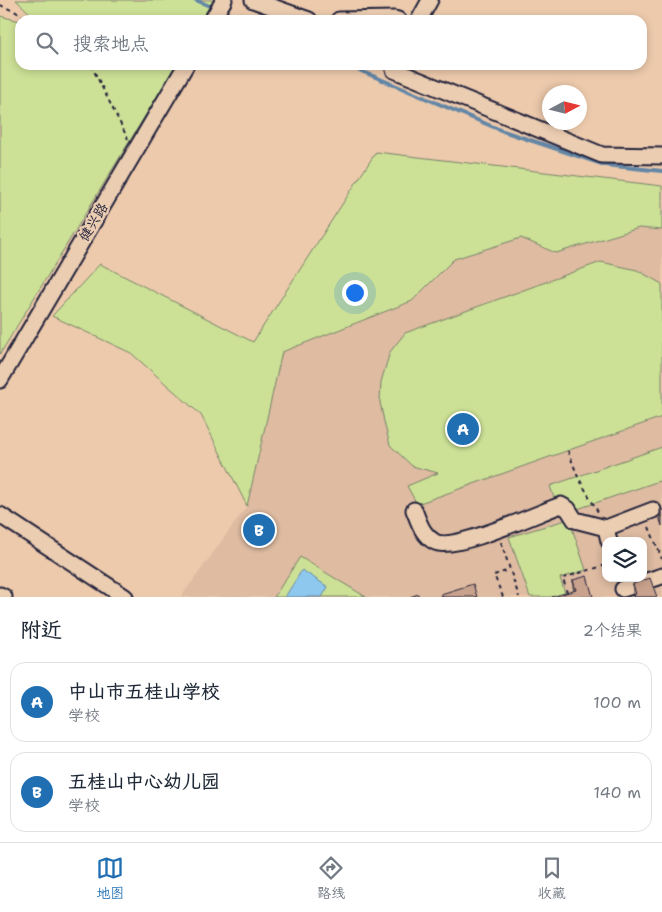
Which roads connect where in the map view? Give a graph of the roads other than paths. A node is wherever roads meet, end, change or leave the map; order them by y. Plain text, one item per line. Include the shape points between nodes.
1 (253, 0) edge
2 (430, 0) edge
3 (295, 15) edge
4 (422, 15) edge
5 (183, 70) edge
6 (394, 70) edge
7 (662, 156) edge
8 (0, 380) edge
9 (414, 510) dead end
10 (649, 511) road end
11 (0, 515) edge
12 (608, 534) edge
13 (662, 576) edge
14 (622, 588) edge
15 (0, 595) edge
16 (4, 597) edge
17 (125, 597) edge

1 - 3 street
2 - 4 street
5 - 8 street, 健兴路
6 - 7 street via 602,155
9 - 12 street via 423,531 436,542 453,543 473,538 561,505 575,520
10 - 12 street
11 - 17 street
13 - 14 street
15 - 16 street

